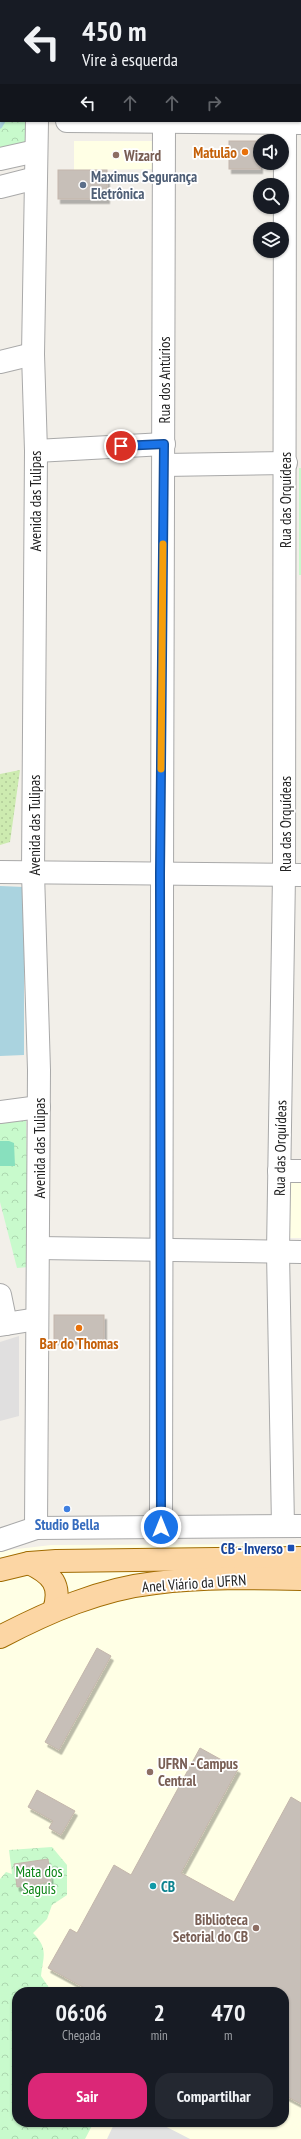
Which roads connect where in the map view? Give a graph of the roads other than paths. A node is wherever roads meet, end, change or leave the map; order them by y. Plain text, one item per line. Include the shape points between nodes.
1 (37, 122) edge
2 (164, 122) edge
3 (293, 123) edge
4 (36, 151) junction
5 (0, 159) edge
6 (36, 178) junction
7 (0, 187) edge
8 (33, 354) junction
9 (0, 362) edge
10 (36, 451) junction
11 (164, 455) junction
12 (286, 463) junction
13 (0, 872) edge
14 (33, 873) junction
15 (160, 874) junction
16 (293, 875) edge
17 (39, 1107) junction
18 (0, 1112) edge
19 (279, 1171) junction
20 (301, 1171) edge
21 (39, 1248) junction
22 (160, 1250) junction
23 (278, 1252) junction
24 (301, 1252) edge
25 (0, 1295) edge
26 (38, 1319) junction
27 (3, 1324) edge
28 (292, 1526) edge
29 (161, 1527) junction
30 (36, 1528) junction
31 (0, 1540) edge
32 (301, 1558) edge
33 (29, 1563) junction
34 (0, 1570) edge
35 (301, 1578) edge
36 (54, 1610) junction
37 (0, 1637) edge

1 - 4 street, Avenida das Tulipas
2 - 3 street
2 - 11 street, Rua dos Antúrios
3 - 12 street, Rua das Orquídeas
4 - 5 street
4 - 6 street, Avenida das Tulipas
6 - 7 street
6 - 8 street, Avenida das Tulipas
8 - 9 street
8 - 10 street, Avenida das Tulipas
10 - 11 street
10 - 14 street, Avenida das Tulipas
11 - 12 street
11 - 15 street, Rua dos Antúrios
12 - 16 street, Rua das Orquídeas
13 - 14 street
14 - 15 street
14 - 17 street, Avenida das Tulipas
15 - 16 street
15 - 22 street, Rua dos Antúrios
16 - 19 street, Rua das Orquídeas
17 - 18 street
17 - 21 street, Avenida das Tulipas
19 - 20 street
19 - 23 street, Rua das Orquídeas
21 - 22 street
21 - 26 street, Avenida das Tulipas
22 - 23 street
22 - 29 street, Rua dos Antúrios
23 - 24 street
23 - 28 street, Rua das Orquídeas
25 - 27 street
26 - 27 street
26 - 30 street, Avenida das Tulipas
28 - 29 street
29 - 30 street
30 - 31 street
32 - 33 main road, Anel Viário da UFRN
33 - 34 main road, Anel Viário da UFRN
33 - 36 main road via 48,1574 54,1581 58,1594
35 - 36 main road, Anel Viário da UFRN via 231,1578 154,1583 111,1592
36 - 37 main road, Anel Viário da UFRN

